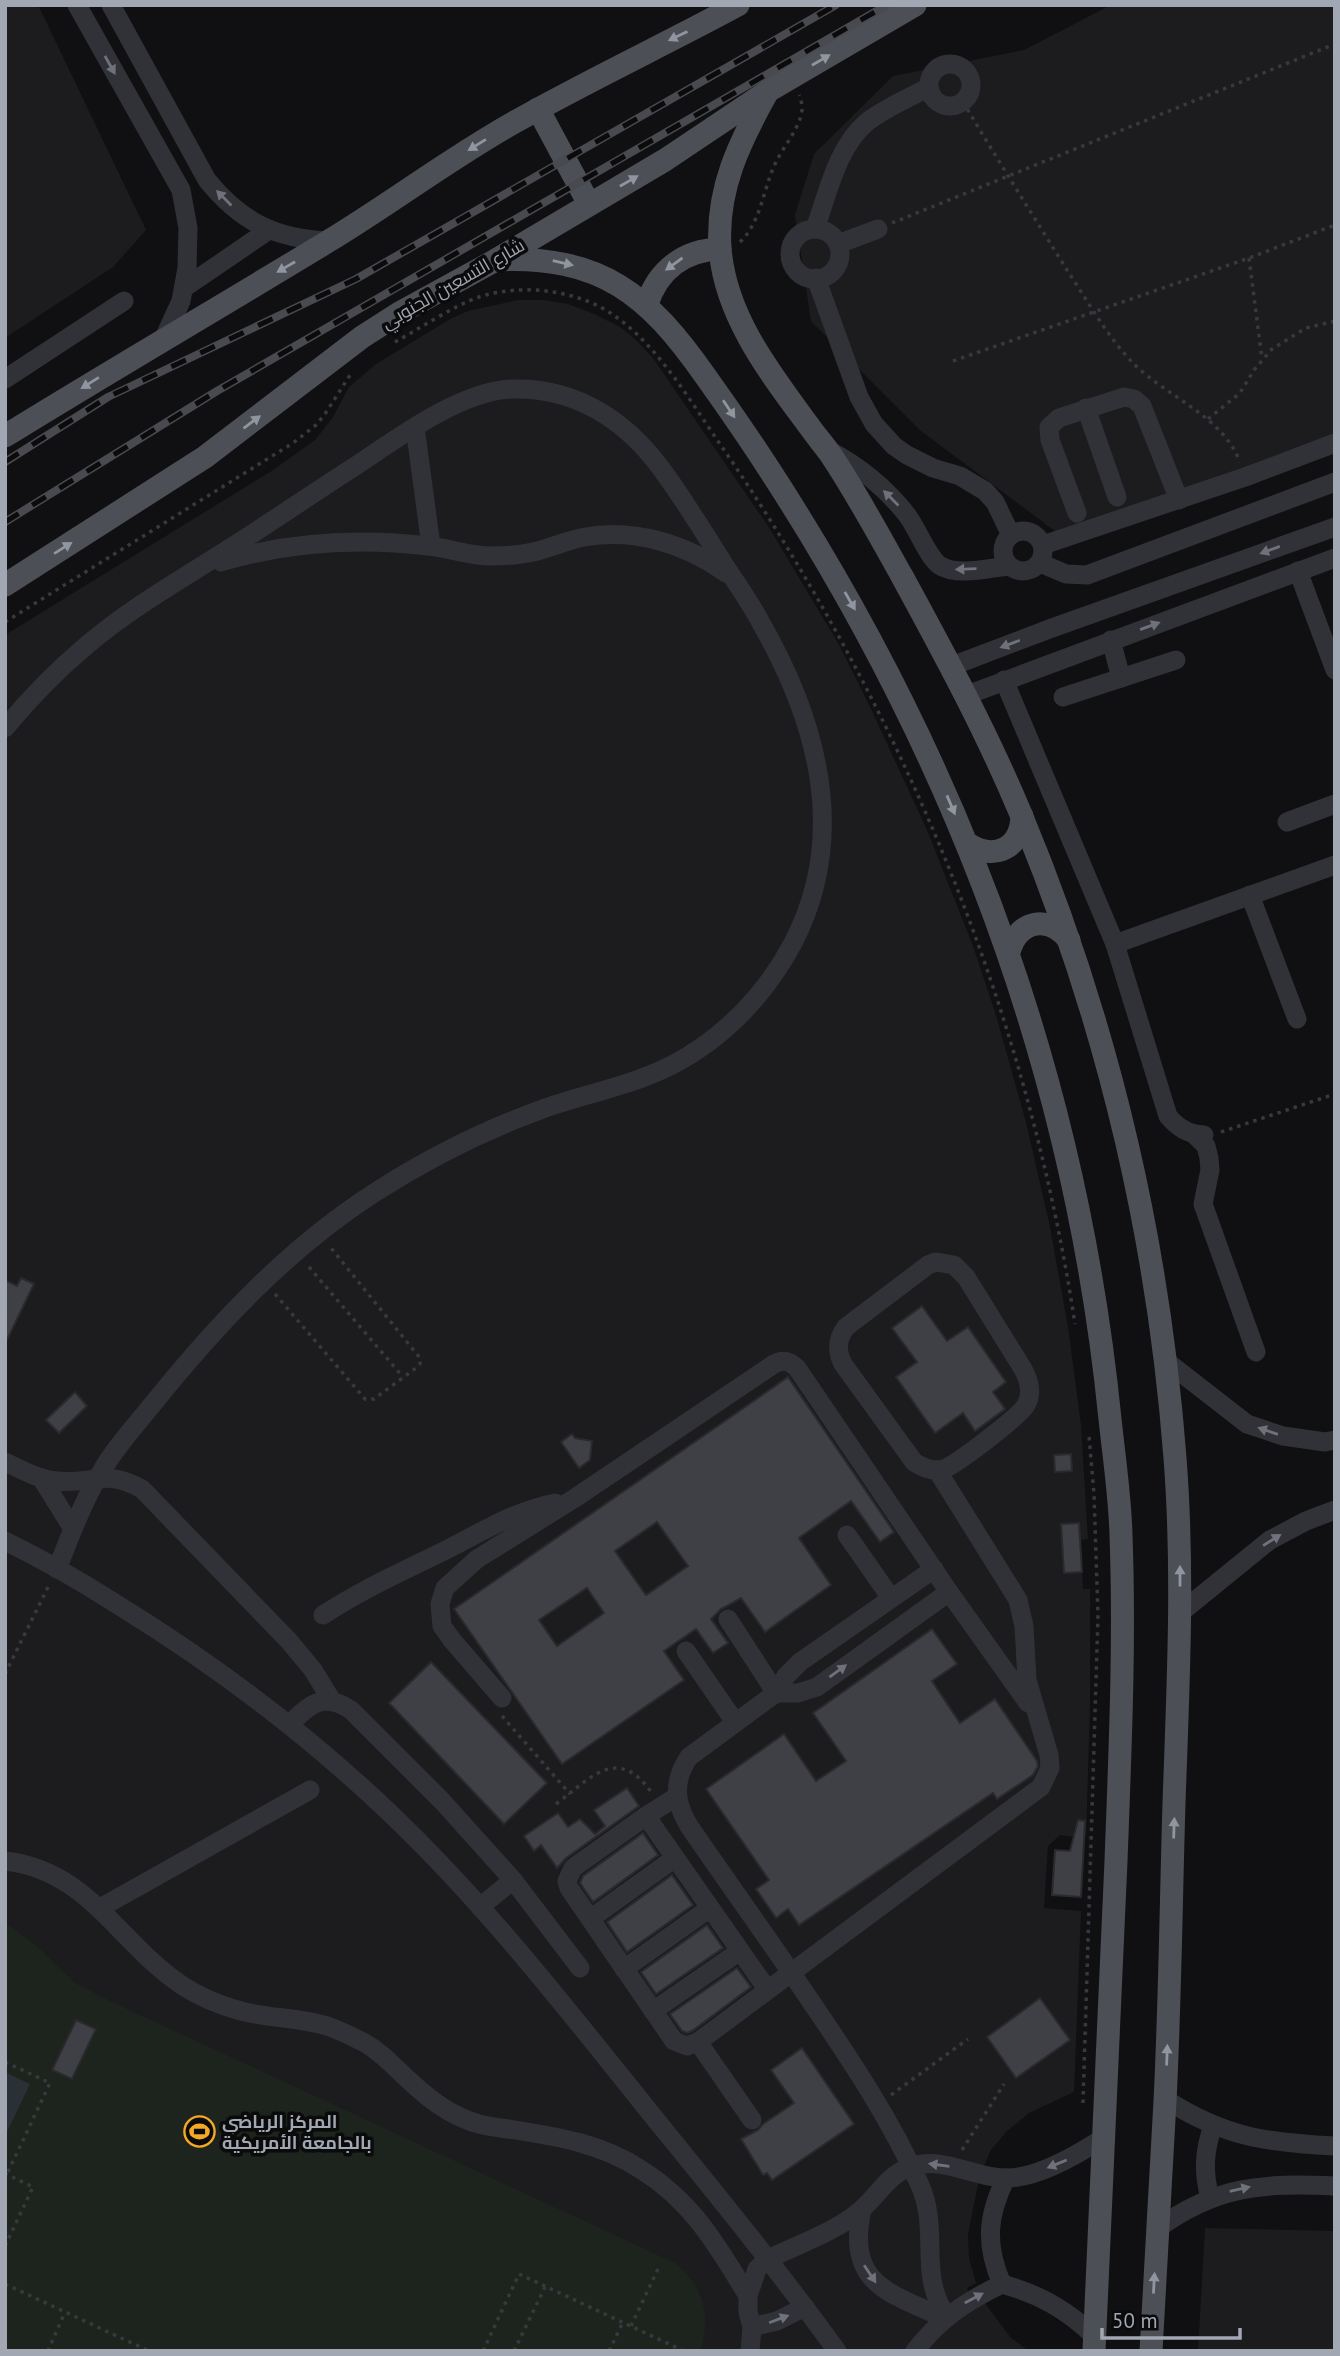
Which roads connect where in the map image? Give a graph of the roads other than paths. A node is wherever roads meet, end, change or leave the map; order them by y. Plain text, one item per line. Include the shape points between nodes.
1 (77, 5) edge
2 (111, 5) edge
3 (738, 5) edge
4 (915, 5) edge
5 (929, 87) junction
6 (768, 91) junction
7 (538, 109) junction
8 (589, 204) junction
9 (815, 229) junction
10 (878, 229) road end
11 (269, 230) junction
12 (329, 241) junction
13 (838, 244) junction
14 (720, 249) junction
15 (496, 260) junction
16 (816, 278) junction
17 (184, 288) junction
18 (124, 301) dead end
19 (647, 304) junction
20 (164, 338) junction
21 (5, 379) edge
22 (1086, 408) junction
23 (415, 427) junction
24 (5, 436) edge
25 (1335, 443) edge
26 (828, 450) junction
27 (1335, 482) edge
28 (1117, 497) dead end
29 (1179, 500) junction
30 (1077, 513) dead end
31 (1335, 527) edge
32 (1011, 534) junction
33 (431, 546) junction
34 (1041, 554) junction
35 (1335, 558) edge
36 (1009, 566) junction
37 (200, 568) junction
38 (1298, 571) junction
39 (733, 578) junction
40 (5, 585) edge
41 (1052, 628) junction
42 (1111, 640) junction
43 (1064, 658) junction
44 (1176, 660) dead end
45 (952, 666) junction
46 (1335, 670) edge
47 (1121, 678) junction
48 (1004, 680) junction
49 (967, 695) junction
50 (1063, 697) dead end
51 (5, 728) edge
52 (1335, 804) edge
53 (1021, 816) junction
54 (1287, 822) dead end
55 (968, 844) junction
56 (1335, 865) edge
57 (1250, 894) junction
58 (1069, 940) junction
59 (1115, 944) junction
60 (1009, 952) junction
61 (1297, 1019) dead end
62 (1256, 1352) dead end
63 (1166, 1361) junction
64 (1335, 1440) edge
65 (5, 1462) edge
66 (937, 1470) junction
67 (97, 1477) junction
68 (42, 1479) junction
69 (575, 1499) junction
70 (1335, 1510) edge
71 (74, 1529) junction
72 (847, 1535) dead end
73 (5, 1541) edge
74 (57, 1569) junction
75 (933, 1569) junction
76 (949, 1592) junction
77 (891, 1598) junction
78 (1180, 1613) junction
79 (323, 1615) dead end
80 (728, 1619) dead end
81 (686, 1651) dead end
82 (776, 1693) junction
83 (502, 1698) road end
84 (332, 1701) junction
85 (1038, 1717) junction
86 (735, 1722) junction
87 (289, 1725) junction
88 (310, 1790) dead end
89 (661, 1806) junction
90 (675, 1858) junction
91 (5, 1861) edge
92 (513, 1880) junction
93 (480, 1907) junction
94 (100, 1908) junction
95 (710, 1908) junction
96 (590, 1919) junction
97 (740, 1951) junction
98 (580, 1968) dead end
99 (624, 1969) junction
100 (791, 1972) junction
101 (767, 1989) junction
102 (653, 2011) junction
103 (698, 2042) junction
104 (1165, 2099) junction
105 (752, 2120) dead end
106 (1213, 2126) junction
107 (1103, 2138) junction
108 (1335, 2146) edge
109 (911, 2167) junction
110 (1006, 2178) junction
111 (1335, 2186) edge
112 (1210, 2198) junction
113 (862, 2209) junction
114 (1157, 2229) junction
115 (768, 2259) junction
116 (1002, 2284) junction
117 (748, 2296) junction
118 (805, 2307) junction
119 (945, 2317) junction
120 (752, 2327) junction
121 (1094, 2344) edge
122 (750, 2351) edge
123 (837, 2351) edge
124 (915, 2351) edge
125 (1151, 2351) edge

1 -> 17 street via 181,190 188,228
11 -> 2 street via 235,209 207,180
3 -> 7 main road
6 -> 4 main road, شارع التسعين الجنوبي
5 - 5 street via 935,100 948,106 963,102 971,83 965,69 945,64 938,67
5 - 9 street via 869,121 853,136
8 -> 6 main road, شارع التسعين الجنوبي
6 - 14 main road via 743,135 723,190
7 - 8 main road
7 -> 12 main road via 419,180
8 - 15 main road, شارع التسعين الجنوبي
9 - 13 street via 829,233
9 - 16 street via 800,234 790,254 796,269
10 - 13 street
11 - 12 street via 298,239
11 - 17 street
12 -> 20 main road
13 - 16 street via 836,267
14 -> 19 main road via 698,251 669,267
14 - 26 main road via 725,280 749,338
15 -> 19 main road via 528,258 584,268
40 -> 15 main road, شارع التسعين الجنوبي via 205,457 362,337
16 - 32 street via 859,397 883,436 907,455 985,491
17 - 20 street
18 - 21 street
19 -> 55 main road via 686,348 815,540 898,689
20 -> 24 main road
22 - 28 street
22 - 29 street via 1124,397 1142,406
22 - 30 street via 1053,421 1048,433
23 - 33 street
23 - 37 street
23 - 39 street via 486,393 513,389 554,394 602,411 628,429 650,453
25 - 29 street
36 -> 26 street via 962,571 938,565 894,501 861,471
26 - 45 main road
27 - 34 street via 1087,575 1066,574
29 - 34 street
31 -> 41 street
32 - 34 street via 1035,535
32 - 36 street via 1003,553
33 - 37 street via 314,544
33 - 39 street via 492,556 534,552 584,537 637,536 688,550
34 - 36 street via 1035,568 1022,571
35 - 38 street
37 - 51 street via 122,617 86,646
42 -> 38 street
38 - 46 street
39 - 67 street via 785,668 813,744 821,781 823,819 815,881 800,929 783,962 735,1020 674,1064 483,1133 371,1195 318,1233 224,1320
41 - 43 street
41 -> 45 street
42 - 43 street
42 - 47 street
43 - 48 street
44 - 47 street
45 - 49 main road
47 - 50 street
48 - 49 street
48 - 59 street
49 - 53 main road
52 - 54 street
53 - 55 main road via 1018,835 1005,848 986,852
53 - 58 main road
55 - 60 main road
56 - 57 street
57 - 59 street
57 - 61 street
58 - 60 main road via 1055,927 1035,924 1017,934
58 - 63 main road via 1129,1148
59 - 62 street via 1168,1116 1181,1129 1199,1135 1206,1146 1210,1170 1203,1204
60 - 107 main road via 1050,1087 1082,1223 1104,1362 1121,1531 1120,1736
64 -> 63 street via 1283,1436 1247,1424
78 -> 63 main road via 1178,1500
65 - 68 street
66 - 66 street via 914,1462 842,1364 838,1349 846,1327 936,1262 954,1265 966,1277 1023,1368 1030,1391 1018,1414 953,1464
66 - 85 street via 1018,1600 1027,1679
67 - 68 street
67 - 71 street
67 - 84 street via 132,1484 151,1497 295,1648
68 - 71 street
69 - 75 street via 774,1364 789,1362
69 - 79 street via 498,1524 352,1595
69 - 83 street via 477,1559 441,1596 439,1615 446,1633
78 -> 70 street via 1270,1540
71 - 74 street
72 - 77 street
73 - 74 street
74 - 87 street via 184,1647
75 - 76 street
75 - 77 street
82 -> 76 street via 817,1687
76 - 85 street
77 - 82 street via 800,1662
104 -> 78 main road
80 - 82 street
81 - 86 street
82 - 86 street
84 - 87 street via 313,1704
84 - 92 street via 358,1716
85 - 100 street via 1050,1768 1041,1787
86 - 89 street via 689,1756
87 - 93 street via 386,1810
88 - 94 street
89 - 90 street
89 - 96 street via 569,1874 569,1888
89 - 100 street via 681,1813
90 - 95 street
90 - 96 street
91 - 94 street via 58,1877
92 - 93 street
92 - 98 street
93 - 115 street
94 - 117 street via 153,1963 219,2004 329,2026 366,2043 447,2111 478,2124 587,2144 638,2167 663,2184 708,2230
95 - 97 street
95 - 99 street
96 - 99 street
97 - 101 street
97 - 102 street
99 - 102 street
100 - 101 street
100 - 109 street via 864,2080
101 - 103 street
102 - 103 street via 674,2041 687,2046
103 - 105 street
104 - 106 street
104 - 114 main road
106 - 108 street via 1269,2142
106 - 112 street via 1205,2169
107 -> 110 street via 1057,2164
107 - 121 main road
110 -> 109 street via 927,2164
109 - 113 street via 891,2177
109 - 119 street via 929,2218 931,2280
110 - 116 street via 993,2208 990,2231
112 -> 111 street via 1281,2183
112 - 114 street
113 - 115 street
113 -> 119 street via 858,2241 868,2273 887,2293
125 -> 114 main road
115 - 117 street via 757,2269
115 - 118 street
119 -> 116 street
116 - 121 street via 1037,2295 1068,2313
117 - 120 street
120 -> 118 street
118 - 123 street
119 - 124 street
120 - 122 street

